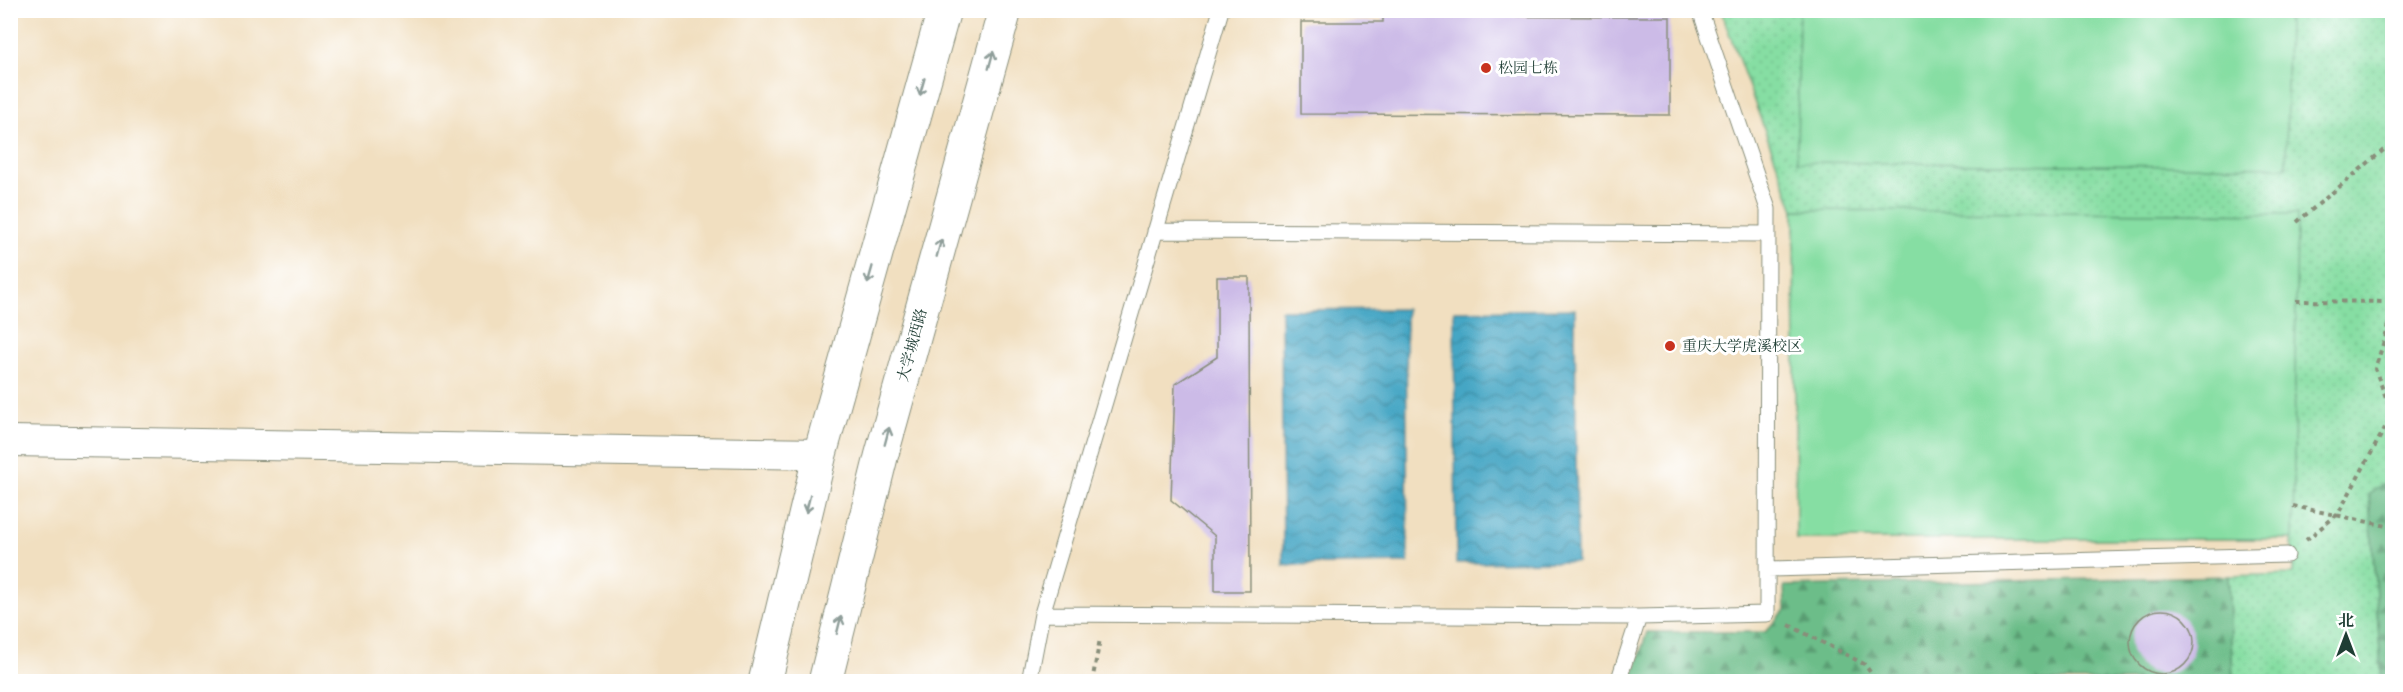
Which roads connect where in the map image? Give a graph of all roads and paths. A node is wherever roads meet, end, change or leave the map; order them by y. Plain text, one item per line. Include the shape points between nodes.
1 (944, 10) edge
2 (1005, 10) edge
3 (1221, 10) edge
4 (1700, 10) edge
5 (2392, 148) edge
6 (2296, 222) dead end
7 (1155, 231) junction
8 (1768, 234) junction
9 (2295, 301) dead end
10 (2392, 302) edge
11 (2392, 316) edge
12 (2392, 414) edge
13 (10, 441) edge
14 (820, 454) junction
15 (2293, 506) dead end
16 (2338, 514) junction
17 (2392, 527) edge
18 (2287, 555) joint
19 (1767, 569) junction
20 (1042, 614) junction
21 (1105, 614) junction
22 (1767, 614) junction
23 (1640, 617) junction
24 (765, 681) edge
25 (825, 681) edge
26 (1029, 681) edge
27 (1092, 681) edge
28 (1618, 681) edge
29 (1878, 681) edge

1 -> 14 main road
25 -> 2 main road, 大学城西路 via 881,457
3 - 7 lane
4 - 8 lane via 1768,209
5 - 6 path via 2386,148
7 - 8 lane
7 - 20 lane
8 - 19 lane
9 - 10 path
11 - 12 path via 2375,369
12 - 16 path
13 - 14 street
14 -> 24 main road
15 - 16 path
16 - 17 path
16 - 18 path
18 - 19 lane
19 - 22 lane
20 - 21 lane
20 - 26 lane
21 - 23 lane
21 - 27 path
22 - 23 lane
22 - 29 path via 1864,664
23 - 28 lane

